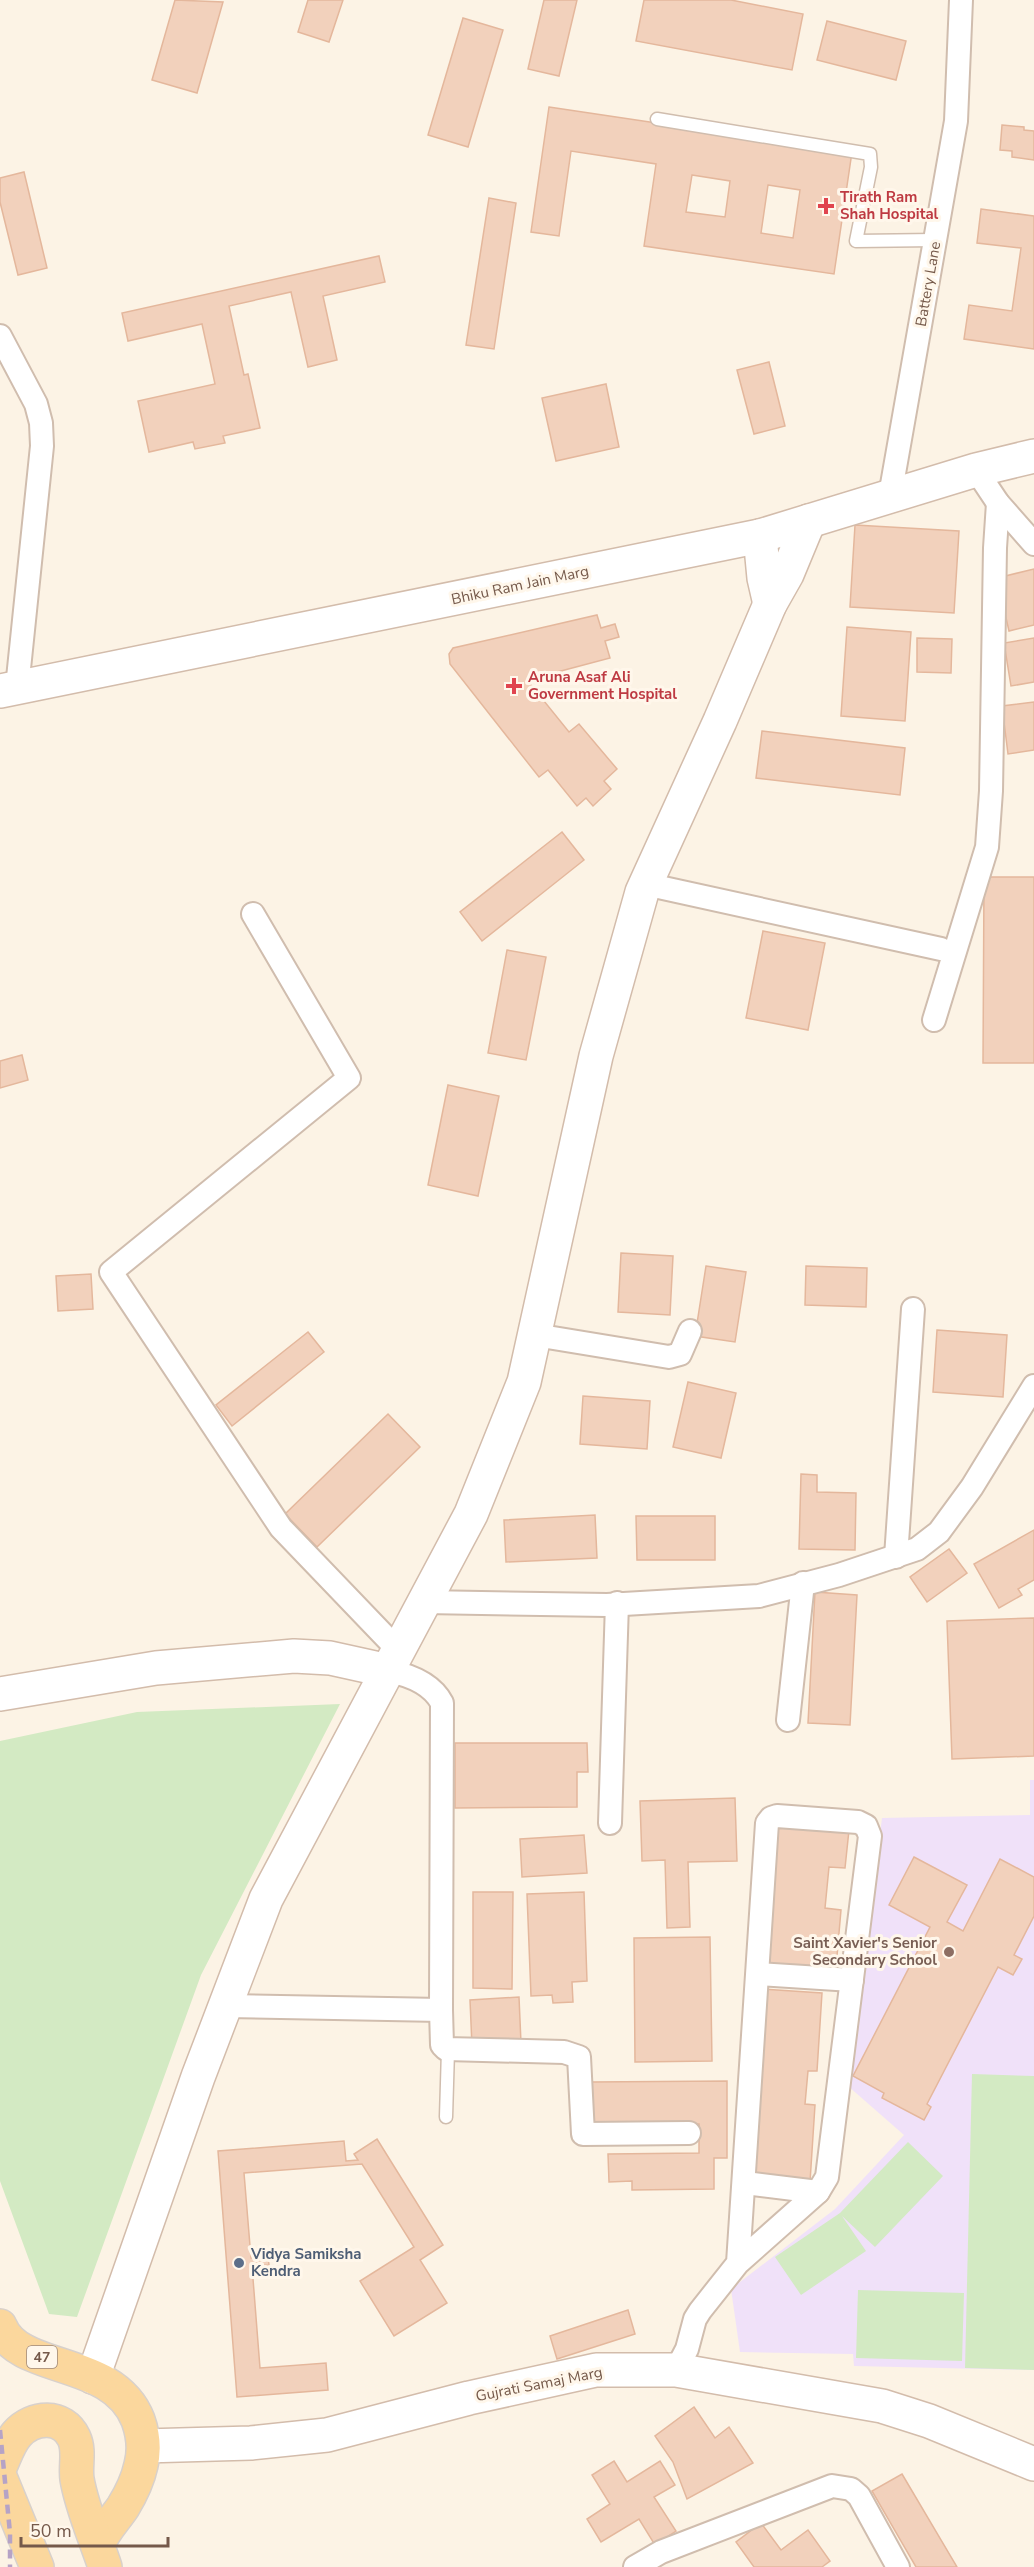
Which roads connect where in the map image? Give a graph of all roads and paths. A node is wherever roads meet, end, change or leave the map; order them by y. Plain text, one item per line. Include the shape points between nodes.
1 (961, 0) edge
2 (657, 119) dead end
3 (935, 240) junction
4 (0, 336) edge
5 (1034, 456) edge
6 (976, 470) junction
7 (890, 496) junction
8 (998, 503) junction
9 (809, 521) junction
10 (760, 536) junction
11 (1034, 544) edge
12 (770, 604) junction
13 (9, 690) edge
14 (645, 884) junction
15 (253, 914) dead end
16 (941, 949) dead end
17 (934, 1020) dead end
18 (913, 1309) dead end
19 (690, 1331) dead end
20 (535, 1335) junction
21 (1034, 1386) edge
22 (896, 1557) junction
23 (803, 1583) junction
24 (424, 1602) junction
25 (617, 1603) junction
26 (394, 1661) junction
27 (0, 1694) edge
28 (788, 1720) dead end
29 (610, 1823) dead end
30 (758, 1974) junction
31 (852, 1980) junction
32 (226, 2006) junction
33 (441, 2010) junction
34 (448, 2050) junction
35 (446, 2117) dead end
36 (689, 2133) dead end
37 (745, 2183) junction
38 (818, 2192) junction
39 (738, 2263) junction
40 (0, 2326) edge
41 (13, 2359) edge
42 (676, 2370) junction
43 (93, 2377) junction
44 (144, 2446) junction
45 (1034, 2464) edge
46 (0, 2467) edge
47 (0, 2477) edge
48 (102, 2556) edge
49 (37, 2567) edge
50 (635, 2567) edge
51 (898, 2567) edge

1 - 3 street, Battery Lane via 956,121
2 - 3 lane via 870,154 871,167 856,241
3 - 7 street, Battery Lane
4 - 13 street via 36,404 42,446
5 - 6 street, Bhiku Ram Jain Marg
6 - 7 street, Bhiku Ram Jain Marg
6 - 8 street
7 - 9 street, Bhiku Ram Jain Marg
8 - 11 street
8 - 17 street via 987,847
9 - 10 street, Bhiku Ram Jain Marg
9 - 12 street
10 - 12 street
10 - 13 street, Bhiku Ram Jain Marg
12 - 14 street
14 - 16 street
14 - 20 street via 596,1056
15 - 26 street via 349,1078 111,1272 281,1528
18 - 22 street
19 - 20 street via 680,1354 669,1357
20 - 24 street via 524,1382 471,1514
21 - 22 street via 939,1532 917,1549
22 - 23 street
23 - 25 street via 751,1597
23 - 28 street
24 - 25 street
24 - 26 street
25 - 29 street
26 - 27 street via 294,1656 156,1668
26 - 32 street via 266,1899
26 - 33 street via 442,1703
30 - 31 street
30 - 31 street via 767,1823 777,1816 864,1824 870,1836
30 - 37 street
31 - 38 street via 827,2177
32 - 33 street
32 - 43 street
33 - 34 street via 442,2045
34 - 35 lane
34 - 36 street via 564,2052 579,2057 583,2134
37 - 38 street
37 - 39 street
38 - 39 street
39 - 42 street via 695,2319
40 - 41 main road, 47
41 - 43 main road, 47
42 - 44 street, Gujrati Samaj Marg via 596,2370 327,2435 251,2443
42 - 45 street, Gujrati Samaj Marg via 882,2406
43 - 44 main road, 47 via 114,2388 131,2406
44 - 48 main road, 47 via 135,2484
46 - 48 main road via 22,2429 45,2420 63,2424 77,2445 77,2480
47 - 49 main road
50 - 51 street via 661,2552 832,2486 851,2489 859,2496

